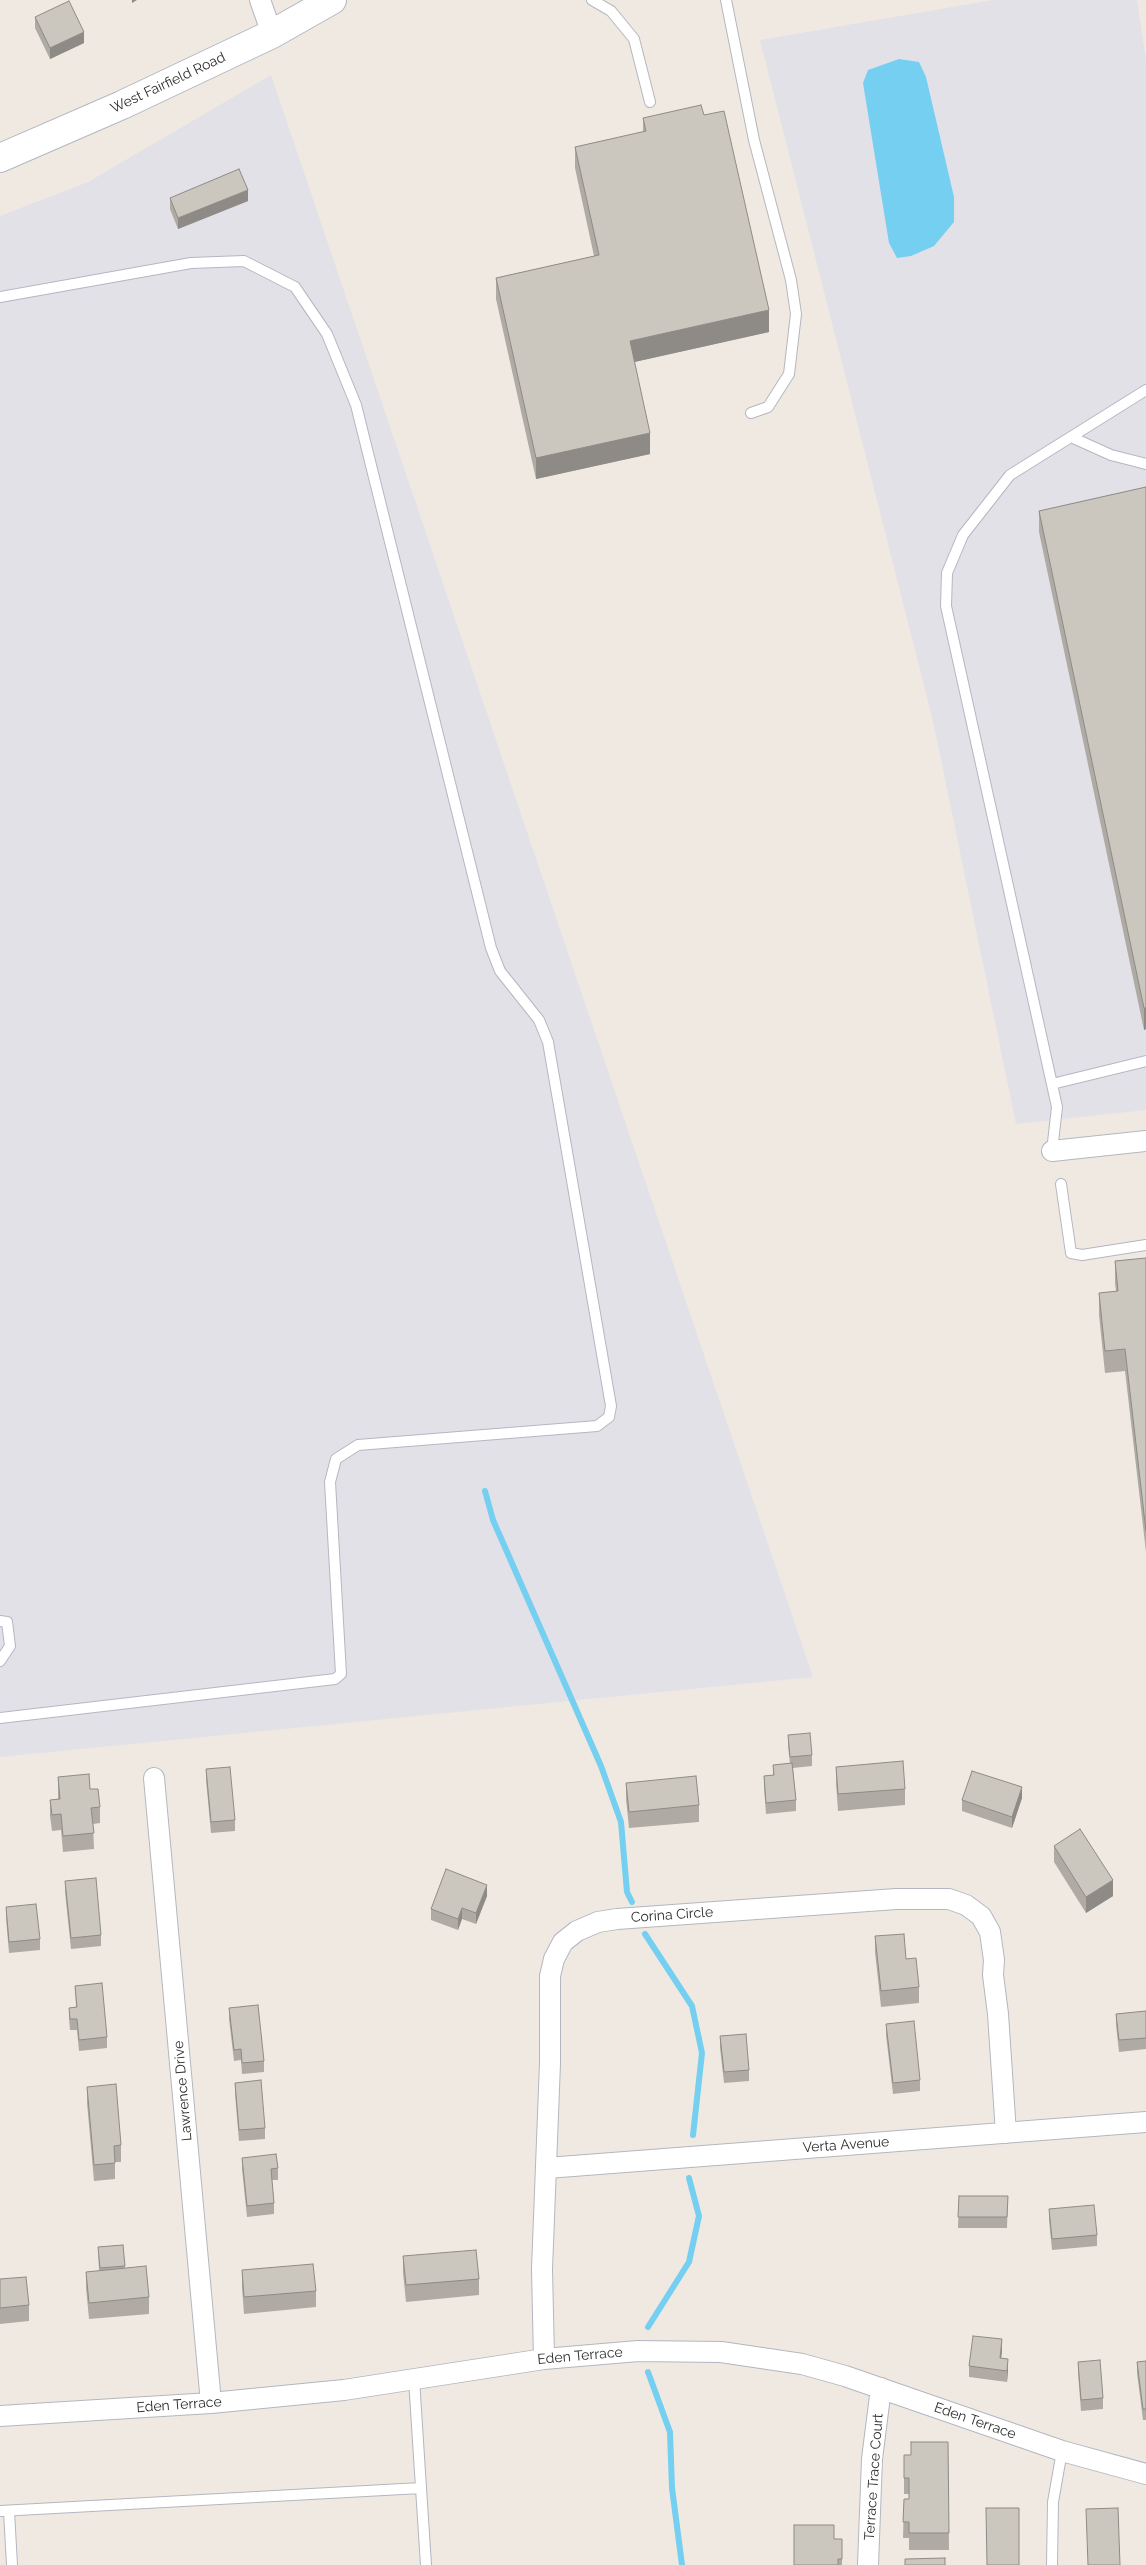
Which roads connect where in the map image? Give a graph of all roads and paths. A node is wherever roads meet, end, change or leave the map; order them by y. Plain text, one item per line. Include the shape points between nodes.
1 (260, 0) edge
2 (332, 0) edge
3 (592, 0) edge
4 (726, 0) edge
5 (272, 34) junction
6 (650, 102) dead end
7 (0, 158) edge
8 (0, 298) edge
9 (1146, 390) edge
10 (751, 413) dead end
11 (1071, 437) junction
12 (1146, 464) edge
13 (1146, 1061) edge
14 (1052, 1084) junction
15 (1146, 1141) edge
16 (1052, 1151) joint
17 (1061, 1184) dead end
18 (1146, 1245) edge
19 (0, 1621) edge
20 (0, 1661) edge
21 (0, 1718) edge
22 (154, 1778) dead end
23 (1146, 2122) edge
24 (1006, 2132) junction
25 (547, 2168) junction
26 (544, 2359) junction
27 (414, 2379) junction
28 (881, 2388) junction
29 (211, 2404) junction
30 (0, 2416) edge
31 (1062, 2451) junction
32 (1146, 2474) edge
33 (421, 2488) junction
34 (4, 2511) edge
35 (12, 2565) edge
36 (426, 2565) edge
37 (868, 2565) edge
38 (1052, 2565) edge

1 - 5 street
2 - 5 main road, West Fairfield Road
3 - 6 lane via 611,12 634,40
4 - 10 lane via 754,140 791,280 796,314 789,374 768,407
5 - 7 main road, West Fairfield Road
8 - 21 lane via 191,262 244,261 295,287 327,334 356,405 490,948 500,971 539,1020 548,1042 611,1406 609,1418 597,1426 358,1445 336,1459 330,1482 342,1674 335,1679
9 - 11 lane
11 - 12 lane via 1111,455
11 - 14 lane via 1010,476 963,535 947,574 946,606
13 - 14 lane
14 - 16 lane via 1057,1107
15 - 16 street
17 - 18 lane via 1071,1253 1082,1255
19 - 20 lane via 8,1622 10,1646
22 - 29 street, Lawrence Drive
23 - 24 street, Verta Avenue
24 - 25 street, Verta Avenue
24 - 25 street, Corina Circle via 990,1932 981,1916 966,1905 949,1899 896,1899 617,1919 598,1922 577,1931 563,1942 554,1959 550,1976
25 - 26 street, Corina Circle via 542,2269
26 - 27 street, Eden Terrace
26 - 28 street, Eden Terrace via 638,2351 721,2352 802,2364
27 - 29 street, Eden Terrace
27 - 33 lane
28 - 31 street, Eden Terrace
28 - 37 street, Terrace Trace Court via 872,2459
29 - 30 street, Eden Terrace
31 - 32 street, Eden Terrace
31 - 38 lane via 1053,2502
33 - 34 lane
33 - 36 lane
34 - 35 lane

